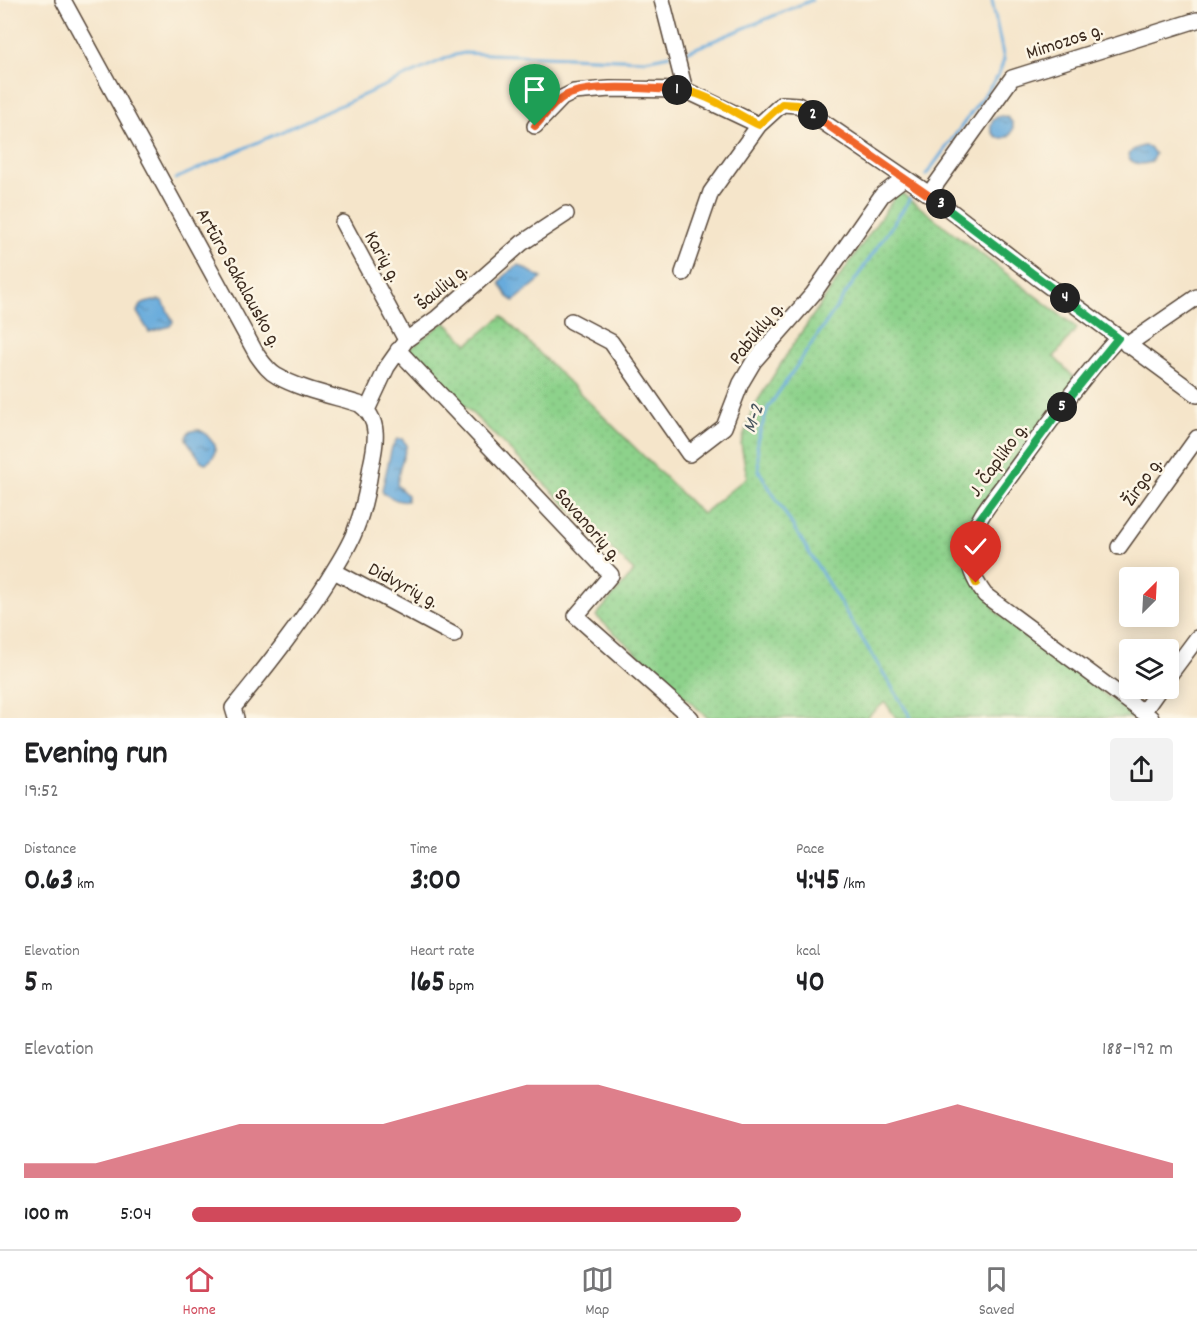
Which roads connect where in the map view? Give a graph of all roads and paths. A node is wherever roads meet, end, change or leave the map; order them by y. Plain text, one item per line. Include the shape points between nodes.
1 (63, 0) edge
2 (662, 0) edge
3 (1197, 20) edge
4 (685, 90) junction
5 (759, 125) junction
6 (535, 126) dead end
7 (904, 178) junction
8 (929, 194) junction
9 (566, 214) dead end
10 (343, 223) dead end
11 (684, 273) dead end
12 (1197, 297) edge
13 (571, 321) dead end
14 (1123, 342) junction
15 (402, 345) junction
16 (1197, 395) edge
17 (368, 410) junction
18 (1197, 438) edge
19 (1119, 547) dead end
20 (334, 571) junction
21 (454, 634) dead end
22 (1197, 638) edge
23 (1179, 662) edge
24 (1155, 699) edge
25 (235, 713) edge
26 (1147, 715) edge
27 (691, 718) edge

1 - 17 street, Artūro Sakalausko g. via 266,368 276,376
2 - 4 street
3 - 8 street, Mimozos g. via 1012,78
4 - 5 street
4 - 6 street via 574,92 562,98
5 - 7 street via 782,104 798,105
5 - 11 street via 711,192
7 - 8 street
7 - 13 street, Pabūklų g. via 882,195 813,294 754,361 724,427 688,454 611,342
8 - 14 street
9 - 15 street, Šaulių g. via 522,243
10 - 15 street, Karių g.
12 - 14 street, J. Čapliko g.
14 - 16 street
14 - 26 street, J. Čapliko g. via 1050,422 976,524 969,560 976,583 985,595
15 - 17 street, Šaulių g. via 387,367
15 - 27 street, Savanorių g. via 611,575 576,616
17 - 20 street via 376,443 368,484 356,529
18 - 19 street, Žirgo g.
20 - 21 street, Didvyrių g.
20 - 25 street
22 - 23 street
24 - 26 street

